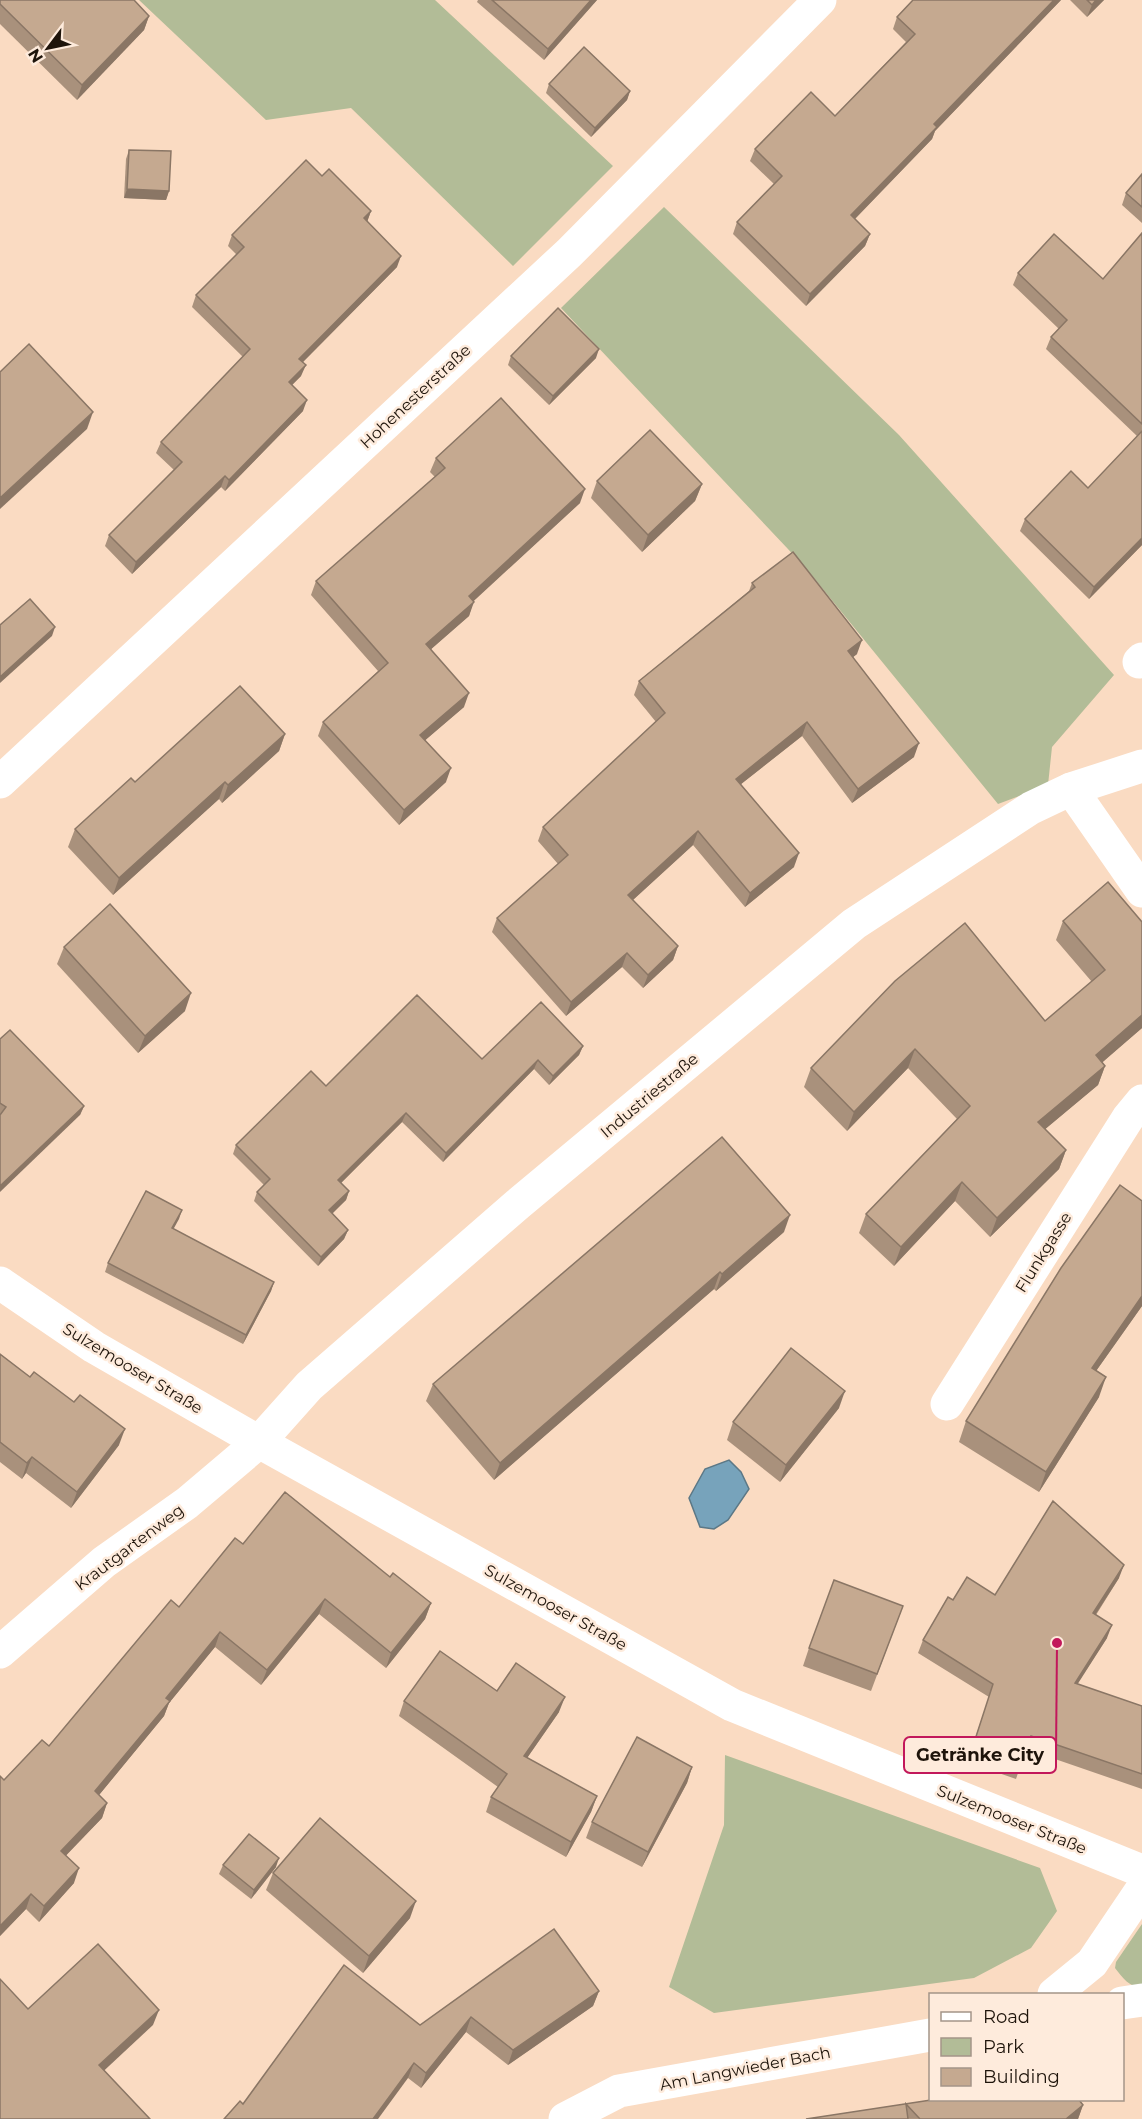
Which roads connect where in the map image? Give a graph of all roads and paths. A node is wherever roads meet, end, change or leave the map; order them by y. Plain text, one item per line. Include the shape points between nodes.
1 (820, 0) edge
2 (1142, 766) edge
3 (0, 782) edge
4 (1071, 789) junction
5 (1142, 891) edge
6 (1142, 1101) edge
7 (0, 1284) edge
8 (947, 1404) dead end
9 (259, 1442) junction
10 (0, 1652) edge
11 (1142, 1871) edge
12 (1142, 1888) edge
13 (1056, 1993) edge
14 (1142, 2000) edge
15 (1124, 2003) edge
16 (929, 2035) edge
17 (565, 2119) edge

1 - 3 street, Hohenesterstraße via 569,253
2 - 4 street, Industriestraße
4 - 5 street
4 - 9 street, Industriestraße via 1031,808 854,924 518,1204 309,1386
6 - 8 street, Flunkgasse
7 - 9 street, Sulzemooser Straße via 94,1347
9 - 10 street, Krautgartenweg via 187,1503 104,1562
9 - 11 street, Sulzemooser Straße via 732,1705
12 - 13 street via 1092,1963
14 - 15 street
16 - 17 street, Am Langwieder Bach via 619,2091

